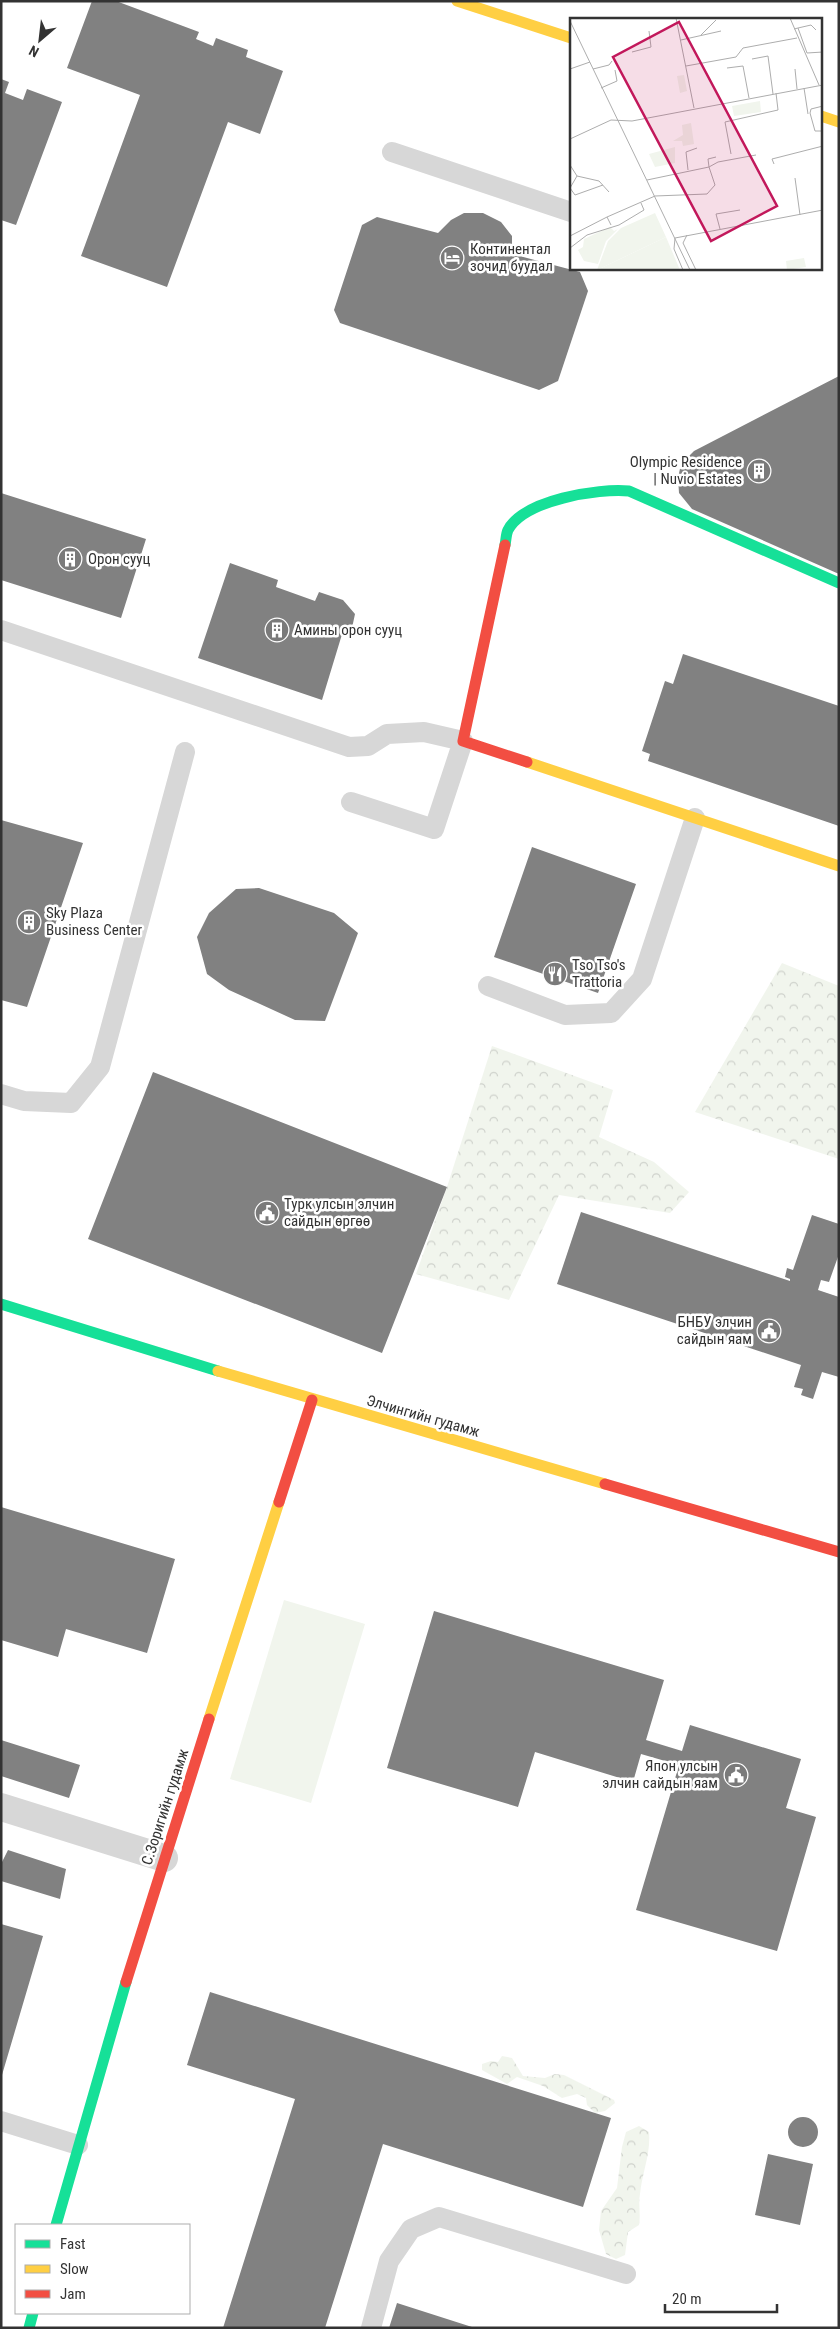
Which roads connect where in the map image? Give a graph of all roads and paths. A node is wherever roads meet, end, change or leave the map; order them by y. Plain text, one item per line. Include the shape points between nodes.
1 (457, 1) edge
2 (570, 38) edge
3 (822, 116) edge
4 (839, 122) edge
5 (392, 152) dead end
6 (570, 212) edge
7 (839, 583) edge
8 (1, 630) edge
9 (463, 741) junction
10 (185, 752) dead end
11 (351, 802) dead end
12 (695, 818) junction
13 (839, 866) edge
14 (488, 986) dead end
15 (1, 1094) edge
16 (1, 1304) edge
17 (312, 1400) junction
18 (839, 1552) edge
19 (1, 1806) edge
20 (164, 1858) junction
21 (1, 2121) edge
22 (78, 2145) junction
23 (56, 2224) edge
24 (626, 2274) dead end
25 (33, 2314) edge
26 (29, 2328) edge
27 (370, 2328) edge

1 - 2 street
3 - 4 street
5 - 6 lane
7 - 9 street via 629,491 611,489 533,508 508,530
8 - 9 lane via 349,747 368,746 387,734 424,732
9 - 11 lane via 434,829
9 - 12 street
10 - 15 lane via 100,1067 71,1104 24,1101
12 - 13 street
12 - 14 lane via 642,979 611,1013 566,1014
16 - 17 street, Элчингийн гудамж
17 - 18 street, Элчингийн гудамж
17 - 20 street, С.Зоригийн гудамж
19 - 20 street
20 - 22 street, С.Зоригийн гудамж
21 - 22 lane
22 - 23 street, С.Зоригийн гудамж
24 - 27 lane via 439,2217 411,2229 389,2261
25 - 26 street

